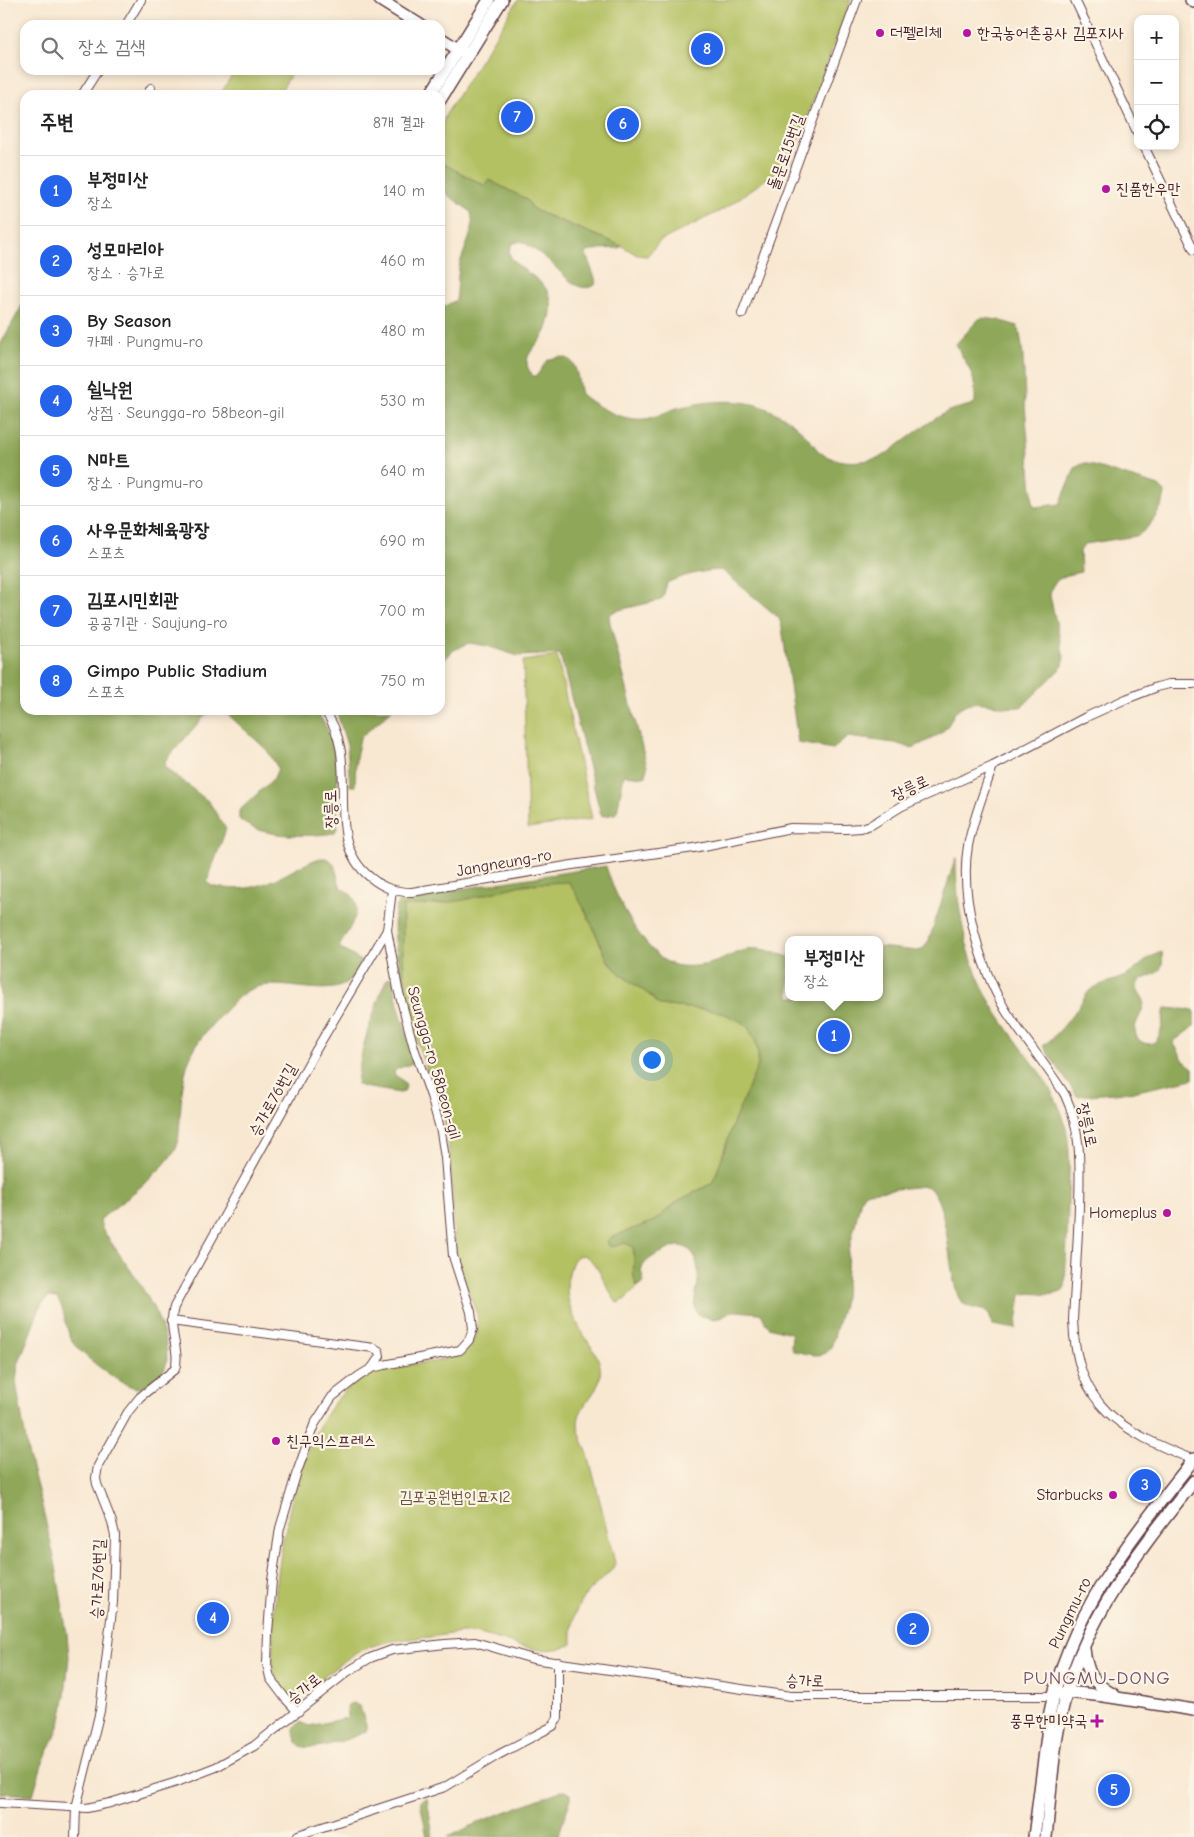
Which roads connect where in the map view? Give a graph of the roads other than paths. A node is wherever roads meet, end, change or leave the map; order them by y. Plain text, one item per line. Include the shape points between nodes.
1 (141, 0) edge
2 (380, 0) edge
3 (489, 0) edge
4 (502, 0) edge
5 (857, 0) edge
6 (1076, 0) edge
7 (129, 20) edge
8 (412, 20) edge
9 (445, 41) edge
10 (463, 52) junction
11 (95, 75) edge
12 (85, 90) edge
13 (434, 90) edge
14 (445, 90) edge
15 (1134, 125) edge
16 (1146, 150) edge
17 (1194, 250) edge
18 (742, 314) dead end
19 (1194, 684) edge
20 (327, 715) edge
21 (993, 766) junction
22 (392, 890) junction
23 (387, 930) junction
24 (170, 1321) junction
25 (372, 1368) junction
26 (1194, 1460) edge
27 (1194, 1482) edge
28 (1084, 1647) junction
29 (558, 1662) junction
30 (1066, 1695) junction
31 (1053, 1696) junction
32 (1120, 1698) junction
33 (1194, 1710) edge
34 (298, 1712) junction
35 (1194, 1716) edge
36 (0, 1802) edge
37 (76, 1808) junction
38 (298, 1835) dead end
39 (75, 1837) edge
40 (1034, 1837) edge
41 (1046, 1837) edge

1 - 7 street
2 - 8 street
3 - 10 street
4 - 10 street
5 - 18 street, 돌문로15번길
6 - 15 street
9 - 10 street
10 - 13 street
10 - 14 street
11 - 12 street
16 - 17 street
19 - 21 street via 1170,684 1146,690 1086,717
20 - 22 street, 장릉로 via 337,732 342,753 346,844 364,872
21 - 22 street, Jangneung-ro via 861,828 791,828 694,848 430,890
21 - 26 street, 장릉1로 via 968,846 966,873 970,909 978,946 997,994 1065,1095 1077,1129 1080,1161 1073,1320 1079,1363 1098,1403 1123,1426 1141,1438
22 - 23 street, 승가로76번길
23 - 24 street, 승가로76번길 via 178,1298
23 - 25 street, Seungga-ro 58beon-gil via 398,989 441,1132 453,1256 473,1328 469,1340 460,1350
24 - 25 street via 374,1348 380,1356
24 - 37 street, 승가로76번길 via 175,1369 133,1405 96,1472 97,1484 115,1535 113,1602 100,1711
25 - 34 street, Seungga-ro 58beon-gil via 340,1389 320,1414 308,1438 280,1528 271,1592 268,1664 274,1685
26 - 31 street, Pungmu-ro via 1101,1584 1069,1649
27 - 28 street, Pungmu-ro via 1119,1580 1104,1603
28 - 30 street, Pungmu-ro
28 - 32 street via 1090,1676 1100,1687
29 - 31 street, 승가로 via 791,1696
29 - 34 street, 승가로 via 524,1657 474,1642 392,1650 357,1665
29 - 38 street via 558,1718 553,1726 445,1787
30 - 31 street
30 - 32 street
30 - 35 street
30 - 41 street, Pungmu-ro
31 - 40 street, Pungmu-ro
32 - 33 street
34 - 37 street, 승가로 via 254,1746 216,1767 110,1803
36 - 37 street, 승가로
37 - 39 street

